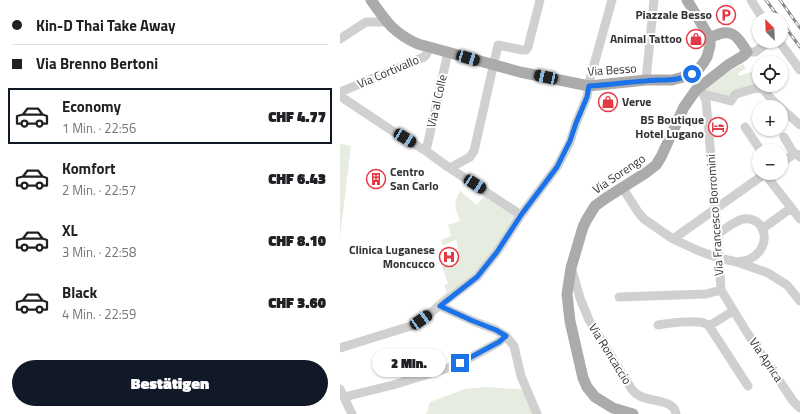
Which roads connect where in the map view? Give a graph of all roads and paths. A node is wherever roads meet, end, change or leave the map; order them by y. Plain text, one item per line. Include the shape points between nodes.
1 (371, 0) edge
2 (540, 0) edge
3 (612, 0) edge
4 (654, 0) edge
5 (687, 0) edge
6 (751, 0) edge
7 (759, 12) edge
8 (387, 22) junction
9 (710, 38) junction
10 (340, 39) edge
11 (430, 46) junction
12 (760, 48) edge
13 (784, 48) edge
14 (448, 52) junction
15 (747, 52) junction
16 (494, 65) junction
17 (800, 70) edge
18 (646, 80) junction
19 (589, 86) junction
20 (701, 90) junction
21 (340, 92) edge
22 (340, 96) edge
23 (771, 100) edge
24 (788, 115) edge
25 (800, 125) edge
26 (745, 127) dead end
27 (784, 137) dead end
28 (756, 144) edge
29 (426, 151) junction
30 (797, 155) edge
31 (788, 160) edge
32 (450, 168) junction
33 (757, 180) edge
34 (770, 180) edge
35 (622, 187) junction
36 (791, 208) junction
37 (716, 209) junction
38 (521, 215) junction
39 (800, 219) edge
40 (762, 229) junction
41 (718, 234) junction
42 (673, 239) junction
43 (719, 258) junction
44 (737, 262) junction
45 (571, 268) junction
46 (721, 290) junction
47 (619, 297) dead end
48 (800, 301) edge
49 (440, 306) junction
50 (733, 311) junction
51 (658, 325) dead end
52 (709, 326) junction
53 (506, 336) junction
54 (340, 348) edge
55 (748, 386) dead end
56 (342, 393) edge
57 (800, 408) edge
58 (352, 414) edge
59 (537, 414) edge
60 (633, 414) edge
61 (676, 414) edge

1 - 8 main road, Via Besso
2 - 16 street via 526,50 498,45
3 - 19 street
4 - 18 street
5 - 9 main road
6 - 7 street
8 - 10 street via 366,22
8 - 11 main road, Via Besso via 409,40
9 - 15 main road via 725,32 732,33
9 - 18 main road, Via Besso via 707,57 692,74 672,80
11 - 14 main road, Via Besso
11 - 21 street, Via Cortivallo via 424,57
12 - 15 street via 755,52
13 - 17 street
14 - 16 main road, Via Besso
14 - 29 street, Via al Colle
15 - 20 main road, Via Sorengo
16 - 19 main road, Via Besso
16 - 32 street via 474,151 470,157
18 - 19 main road, Via Besso
19 - 38 street via 563,156
20 - 23 street via 731,101 736,94 759,88 763,89
20 - 35 main road, Via Sorengo via 691,95 656,165
20 - 37 street, Via Francesco Borromini via 706,101
22 - 29 street
24 - 25 street
26 - 28 street
27 - 30 street
29 - 32 street
30 - 31 street
32 - 38 street
33 - 37 street
34 - 36 street
35 - 42 street via 644,219
35 - 45 main road, Via Sorengo via 595,206 587,218
36 - 39 street
36 - 40 street
37 - 41 street, Via Francesco Borromini
37 - 42 street
38 - 49 street via 477,277
40 - 41 street via 756,221 739,220
40 - 44 street via 764,239 759,252 749,259
41 - 43 street, Via Francesco Borromini
42 - 43 street
43 - 44 street
43 - 46 street, Via Francesco Borromini
44 - 48 street via 768,273 787,285
45 - 60 main road, Via Sorengo via 567,294 570,321 583,378 595,397 613,408
45 - 61 street, Via Roncaccio via 589,320 631,388 641,396 674,407
46 - 47 street, Via Francesco Borromini via 706,294
46 - 50 street, Via Aprica
49 - 53 street
49 - 54 street via 411,326
50 - 52 street
50 - 57 street, Via Aprica
51 - 52 street via 701,322
52 - 55 street
53 - 56 street via 452,367 393,385
53 - 59 street via 514,346 521,376
56 - 58 street

